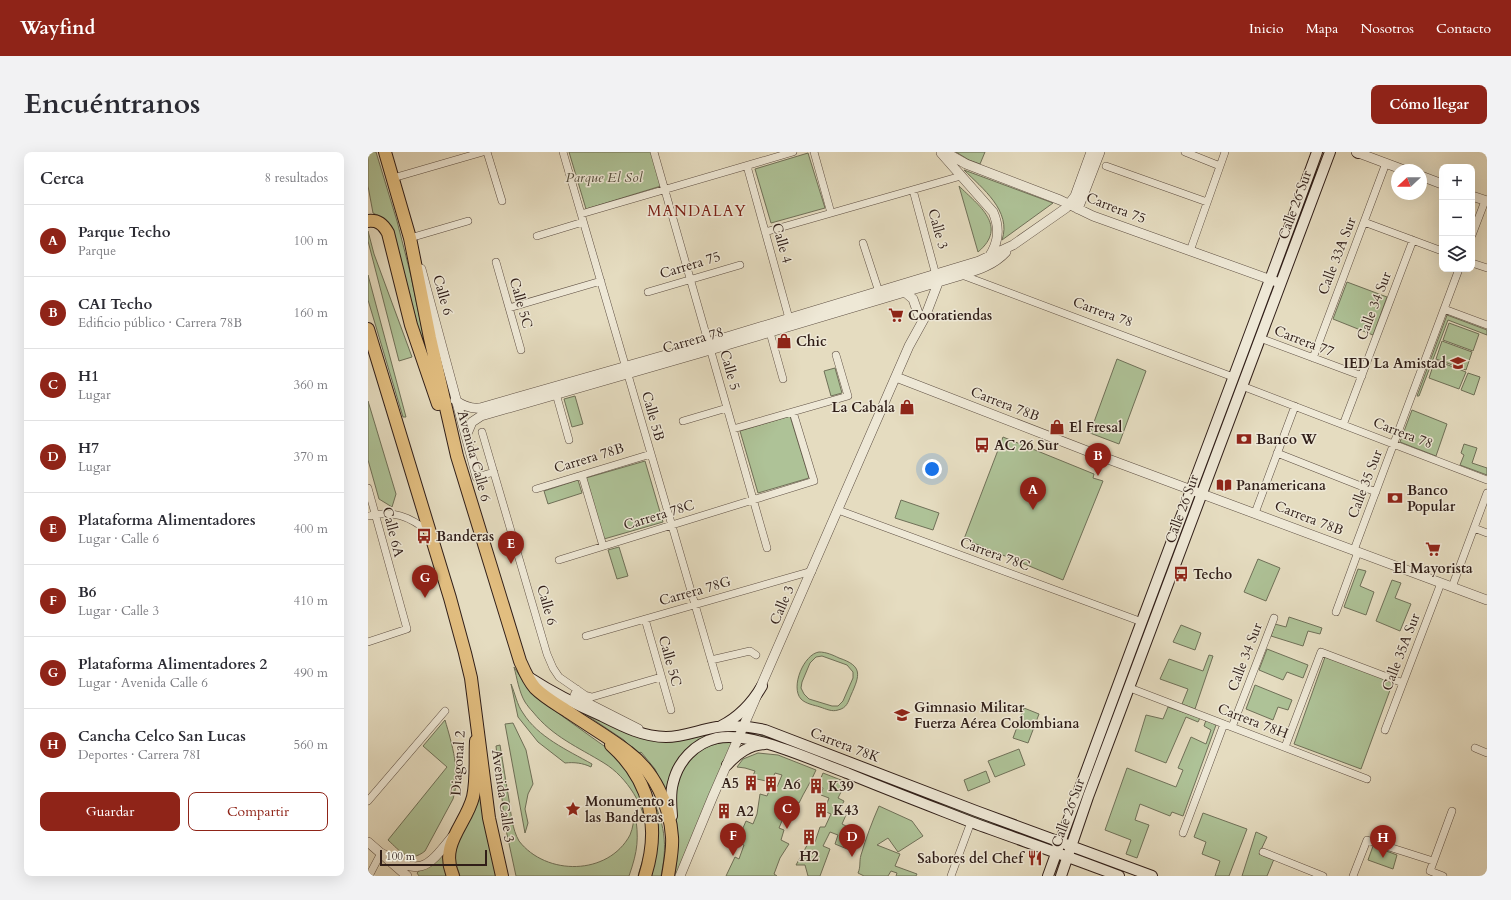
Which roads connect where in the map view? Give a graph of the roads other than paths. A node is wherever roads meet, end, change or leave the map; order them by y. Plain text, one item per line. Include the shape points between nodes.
1 (385, 152) edge
2 (483, 152) edge
3 (487, 152) edge
4 (563, 152) edge
5 (654, 152) edge
6 (794, 152) edge
7 (814, 152) edge
8 (940, 152) edge
9 (945, 152) edge
10 (1093, 152) edge
11 (1185, 152) edge
12 (1225, 152) edge
13 (1317, 152) edge
14 (1330, 152) edge
15 (1357, 152) edge
16 (1386, 163) junction
17 (1391, 165) edge
18 (747, 166) junction
19 (1106, 166) dead end
20 (1220, 166) junction
21 (961, 176) junction
22 (393, 178) junction
23 (1427, 178) edge
24 (1439, 183) edge
25 (665, 190) junction
26 (913, 190) junction
27 (1475, 197) edge
28 (502, 201) dead end
29 (1486, 201) edge
30 (1206, 202) junction
31 (1069, 205) junction
32 (1078, 209) junction
33 (831, 213) junction
34 (581, 214) junction
35 (368, 221) edge
36 (468, 221) dead end
37 (583, 222) junction
38 (1364, 222) junction
39 (1475, 228) edge
40 (765, 232) junction
41 (537, 236) dead end
42 (410, 238) junction
43 (1413, 240) junction
44 (863, 243) dead end
45 (1012, 245) junction
46 (1439, 250) edge
47 (1190, 251) junction
48 (989, 257) junction
49 (496, 262) dead end
50 (1475, 264) edge
51 (740, 265) dead end
52 (1487, 268) edge
53 (1459, 272) edge
54 (962, 275) junction
55 (691, 280) junction
56 (1270, 280) junction
57 (600, 281) junction
58 (936, 281) junction
59 (1281, 283) junction
60 (648, 292) dead end
61 (879, 292) junction
62 (906, 292) junction
63 (509, 308) junction
64 (1444, 309) junction
65 (919, 316) junction
66 (791, 322) junction
67 (1487, 325) edge
68 (368, 329) edge
69 (769, 329) junction
70 (1260, 338) junction
71 (710, 346) junction
72 (910, 346) junction
73 (521, 350) dead end
74 (836, 355) dead end
75 (1313, 358) junction
76 (626, 370) junction
77 (1362, 376) junction
78 (896, 377) junction
79 (1233, 377) junction
80 (783, 378) dead end
81 (1242, 386) junction
82 (555, 390) junction
83 (455, 400) junction
84 (1295, 406) junction
85 (727, 408) junction
86 (793, 412) junction
87 (683, 421) dead end
88 (1343, 425) junction
89 (733, 429) junction
90 (482, 432) dead end
91 (466, 436) junction
92 (569, 440) dead end
93 (1394, 444) junction
94 (1277, 453) junction
95 (651, 454) junction
96 (456, 456) junction
97 (494, 472) junction
98 (582, 475) junction
99 (477, 477) joint
100 (1487, 480) edge
101 (368, 488) edge
102 (536, 489) dead end
103 (1191, 489) junction
104 (1376, 492) junction
105 (1487, 493) edge
106 (1202, 494) junction
107 (753, 500) junction
108 (838, 510) junction
109 (1255, 513) junction
110 (376, 514) junction
111 (368, 516) edge
112 (672, 525) junction
113 (1474, 528) junction
114 (1487, 533) edge
115 (430, 534) junction
116 (603, 546) junction
117 (767, 548) dead end
118 (1356, 551) junction
119 (559, 560) dead end
120 (812, 572) junction
121 (1441, 583) junction
122 (1452, 587) junction
123 (1487, 600) edge
124 (695, 605) junction
125 (1336, 612) dead end
126 (1274, 618) dead end
127 (645, 619) junction
128 (1142, 622) junction
129 (586, 636) dead end
130 (368, 642) edge
131 (756, 655) dead end
132 (711, 660) junction
133 (526, 675) junction
134 (661, 677) junction
135 (1403, 683) junction
136 (762, 686) junction
137 (719, 687) dead end
138 (1130, 688) junction
139 (575, 692) junction
140 (671, 710) dead end
141 (445, 712) dead end
142 (476, 720) junction
143 (1224, 724) junction
144 (745, 726) junction
145 (718, 727) junction
146 (1232, 727) junction
147 (1385, 730) dead end
148 (596, 731) junction
149 (673, 736) junction
150 (739, 737) junction
151 (767, 744) junction
152 (1285, 747) junction
153 (1475, 748) dead end
154 (1487, 753) edge
155 (728, 764) junction
156 (1367, 779) dead end
157 (368, 801) edge
158 (1452, 811) dead end
159 (971, 822) junction
160 (455, 832) junction
161 (1183, 833) dead end
162 (672, 837) junction
163 (368, 842) edge
164 (1060, 842) junction
165 (1071, 846) junction
166 (1056, 852) junction
167 (1263, 852) dead end
168 (381, 854) junction
169 (1068, 857) junction
170 (1433, 861) junction
171 (369, 876) edge
172 (407, 876) edge
173 (453, 876) edge
174 (502, 876) edge
175 (645, 876) edge
176 (668, 876) edge
177 (680, 876) edge
178 (951, 876) edge
179 (1048, 876) edge
180 (1061, 876) edge
181 (1119, 876) edge
182 (1152, 876) edge
183 (1323, 876) edge
184 (1353, 876) edge
185 (1442, 876) edge

1 - 22 main road, Avenida Calle 6
2 - 22 street
3 - 28 street
4 - 34 street, Calle 5B
5 - 25 street, Calle 5
6 - 18 street
7 - 33 street
8 - 21 street
9 - 31 street, Carrera 75 via 966,164
10 - 31 street
10 - 32 street
11 - 20 street
12 - 20 street
13 - 56 main road, Calle 26 Sur
14 - 59 main road, Calle 26 Sur
15 - 16 street
16 - 17 street
16 - 38 street, Calle 33A Sur
18 - 25 street
18 - 40 street, Calle 4
19 - 30 street
20 - 30 street
21 - 26 street
21 - 48 street via 990,207 997,221 996,244
22 - 42 main road, Avenida Calle 6
23 - 24 street
25 - 34 street
25 - 55 street, Calle 5
26 - 33 street
26 - 58 street, Calle 3
27 - 29 street
29 - 39 street
30 - 47 street
31 - 32 street, Carrera 75
31 - 45 street
32 - 47 street, Carrera 75
33 - 40 street
34 - 37 street, Calle 5B
35 - 96 main road via 380,223 388,233 411,325
36 - 42 street
37 - 41 street
37 - 57 street, Calle 5B
38 - 43 street
38 - 75 street, Calle 33A Sur
40 - 66 street, Calle 4
42 - 83 street, Calle 6 via 428,290
42 - 96 main road, Avenida Calle 6
43 - 46 street
43 - 77 street, Calle 34 Sur
44 - 61 street
45 - 48 street
45 - 54 street via 1001,258 982,269
47 - 56 street, Carrera 75
48 - 58 street
49 - 63 street, Calle 5C
50 - 52 street
51 - 55 street, Carrera 75
53 - 64 street, Calle 35 Sur
54 - 58 street
54 - 79 street, Carrera 78
55 - 60 street, Carrera 75
55 - 71 street, Calle 5
56 - 59 street, Carrera 75
56 - 79 main road, Calle 26 Sur
57 - 63 street
57 - 76 street, Calle 5B
58 - 61 street, Carrera 78
58 - 62 street, Carrera 78
58 - 65 street, Calle 3
58 - 72 street, Calle 3 via 925,318
59 - 70 main road, Calle 26 Sur
61 - 66 street, Carrera 78
62 - 65 street via 912,298
62 - 66 street, Carrera 78
63 - 73 street, Calle 5C
64 - 67 street
64 - 93 street, Calle 35 Sur
65 - 72 street, Calle 3
66 - 69 street, Carrera 78
68 - 115 main road
69 - 71 street, Carrera 78
69 - 80 street
70 - 75 street, Carrera 77
70 - 81 main road, Calle 26 Sur
71 - 76 street, Carrera 78
71 - 85 street, Calle 5
72 - 78 street, Calle 3
74 - 86 street via 848,396
75 - 77 street, Carrera 77
76 - 82 street, Carrera 78
76 - 95 street, Calle 5B
77 - 88 street, Calle 34 Sur
78 - 103 street, Carrera 78B
78 - 108 street, Calle 3
79 - 103 main road, Calle 26 Sur
81 - 84 street, Carrera 78
81 - 106 main road, Calle 26 Sur
82 - 83 street, Carrera 78 via 475,408 463,406
82 - 91 street, Carrera 78 via 481,416 472,422
82 - 92 street
83 - 91 street, Calle 6
84 - 88 street, Carrera 78
84 - 94 street
85 - 87 street
85 - 89 street, Calle 5
86 - 89 street
86 - 107 street, Carrera 78C via 814,481
88 - 93 street, Carrera 78
89 - 107 street, Calle 5
90 - 97 street, Calle 6
91 - 99 street, Calle 6
93 - 100 street, Carrera 78
93 - 104 street, Calle 35 Sur
94 - 104 street
94 - 109 street
95 - 98 street, Carrera 78B
95 - 112 street, Calle 5B
96 - 133 main road, Avenida Calle 6 via 516,653
97 - 99 street
97 - 139 street, Calle 6 via 550,662 559,676
98 - 102 street, Carrera 78B
98 - 116 street
101 - 110 street, Calle 6A
103 - 106 street, Carrera 78B
103 - 128 main road, Calle 26 Sur
104 - 118 street, Calle 35 Sur
105 - 113 street
106 - 109 street, Carrera 78B
106 - 138 main road, Calle 26 Sur
107 - 112 street, Carrera 78C
107 - 117 street, Calle 5
108 - 120 street, Calle 3
108 - 128 street, Carrera 78C
109 - 118 street, Carrera 78B
110 - 111 street
110 - 115 street via 390,513 404,517 417,523
110 - 130 street, Calle 6A via 407,629
112 - 116 street, Carrera 78C
112 - 124 street, Calle 5B
113 - 114 street
113 - 122 street
115 - 142 main road via 465,653
116 - 119 street, Carrera 78C
118 - 121 street, Carrera 78B
118 - 125 street, Calle 35 Sur
120 - 124 street, Carrera 78G
120 - 136 street, Calle 3
121 - 122 street, Carrera 78B
121 - 135 street, Calle 35A Sur
122 - 123 street, Carrera 78B
124 - 127 street, Carrera 78G
124 - 132 street, Calle 5B
126 - 146 street, Calle 34 Sur
127 - 129 street, Carrera 78G
127 - 134 street, Calle 5C
128 - 164 main road, Calle 26 Sur
131 - 132 street via 750,651
132 - 137 street, Calle 5B
133 - 148 main road, Avenida Calle 6 via 540,692
133 - 149 main road, Carrera 78K via 554,694 633,730 651,736
134 - 139 street, Calle 6 via 592,697
134 - 140 street, Calle 5C
135 - 147 street, Calle 35A Sur
135 - 152 street via 1321,652
136 - 144 street, Calle 3
136 - 145 main road via 743,710
138 - 143 street, Carrera 78H
138 - 165 main road, Calle 26 Sur
139 - 149 street, Calle 6 via 637,727
141 - 157 street
142 - 160 main road, Diagonal 2 via 472,798
142 - 174 main road, Avenida Calle 3 via 489,818
143 - 146 street, Carrera 78H
143 - 161 street
144 - 145 main road, Carrera 78K
144 - 150 street, Calle 3
144 - 164 main road, Carrera 78K via 778,734
145 - 149 main road, Carrera 78K
146 - 152 street, Carrera 78H
148 - 162 main road via 629,752 653,780 666,807
148 - 175 main road via 630,764 646,793 651,813 652,834 651,853
150 - 151 main road, Carrera 78K
150 - 155 street, Calle 3
150 - 162 main road, Carrera 78K via 726,737 707,742 688,754 681,763 673,784
151 - 155 main road via 750,747
151 - 159 main road, Carrera 78K
152 - 156 street, Carrera 78H
153 - 154 street
155 - 177 street, Calle 3
158 - 170 street
159 - 166 main road, Carrera 78K
159 - 178 street
160 - 168 street via 436,857 421,866 409,867
160 - 173 main road, Diagonal 2 via 450,856
162 - 176 main road
163 - 168 street
164 - 165 main road, Carrera 78K
164 - 166 main road, Calle 26 Sur
165 - 169 main road, Calle 26 Sur
165 - 182 main road, Carrera 78K
166 - 169 main road, Carrera 78K
166 - 179 main road, Calle 26 Sur
167 - 183 street
168 - 171 street
168 - 172 street
169 - 180 main road, Calle 26 Sur
169 - 181 main road, Carrera 78K
170 - 184 street via 1367,840
170 - 185 street via 1430,871

